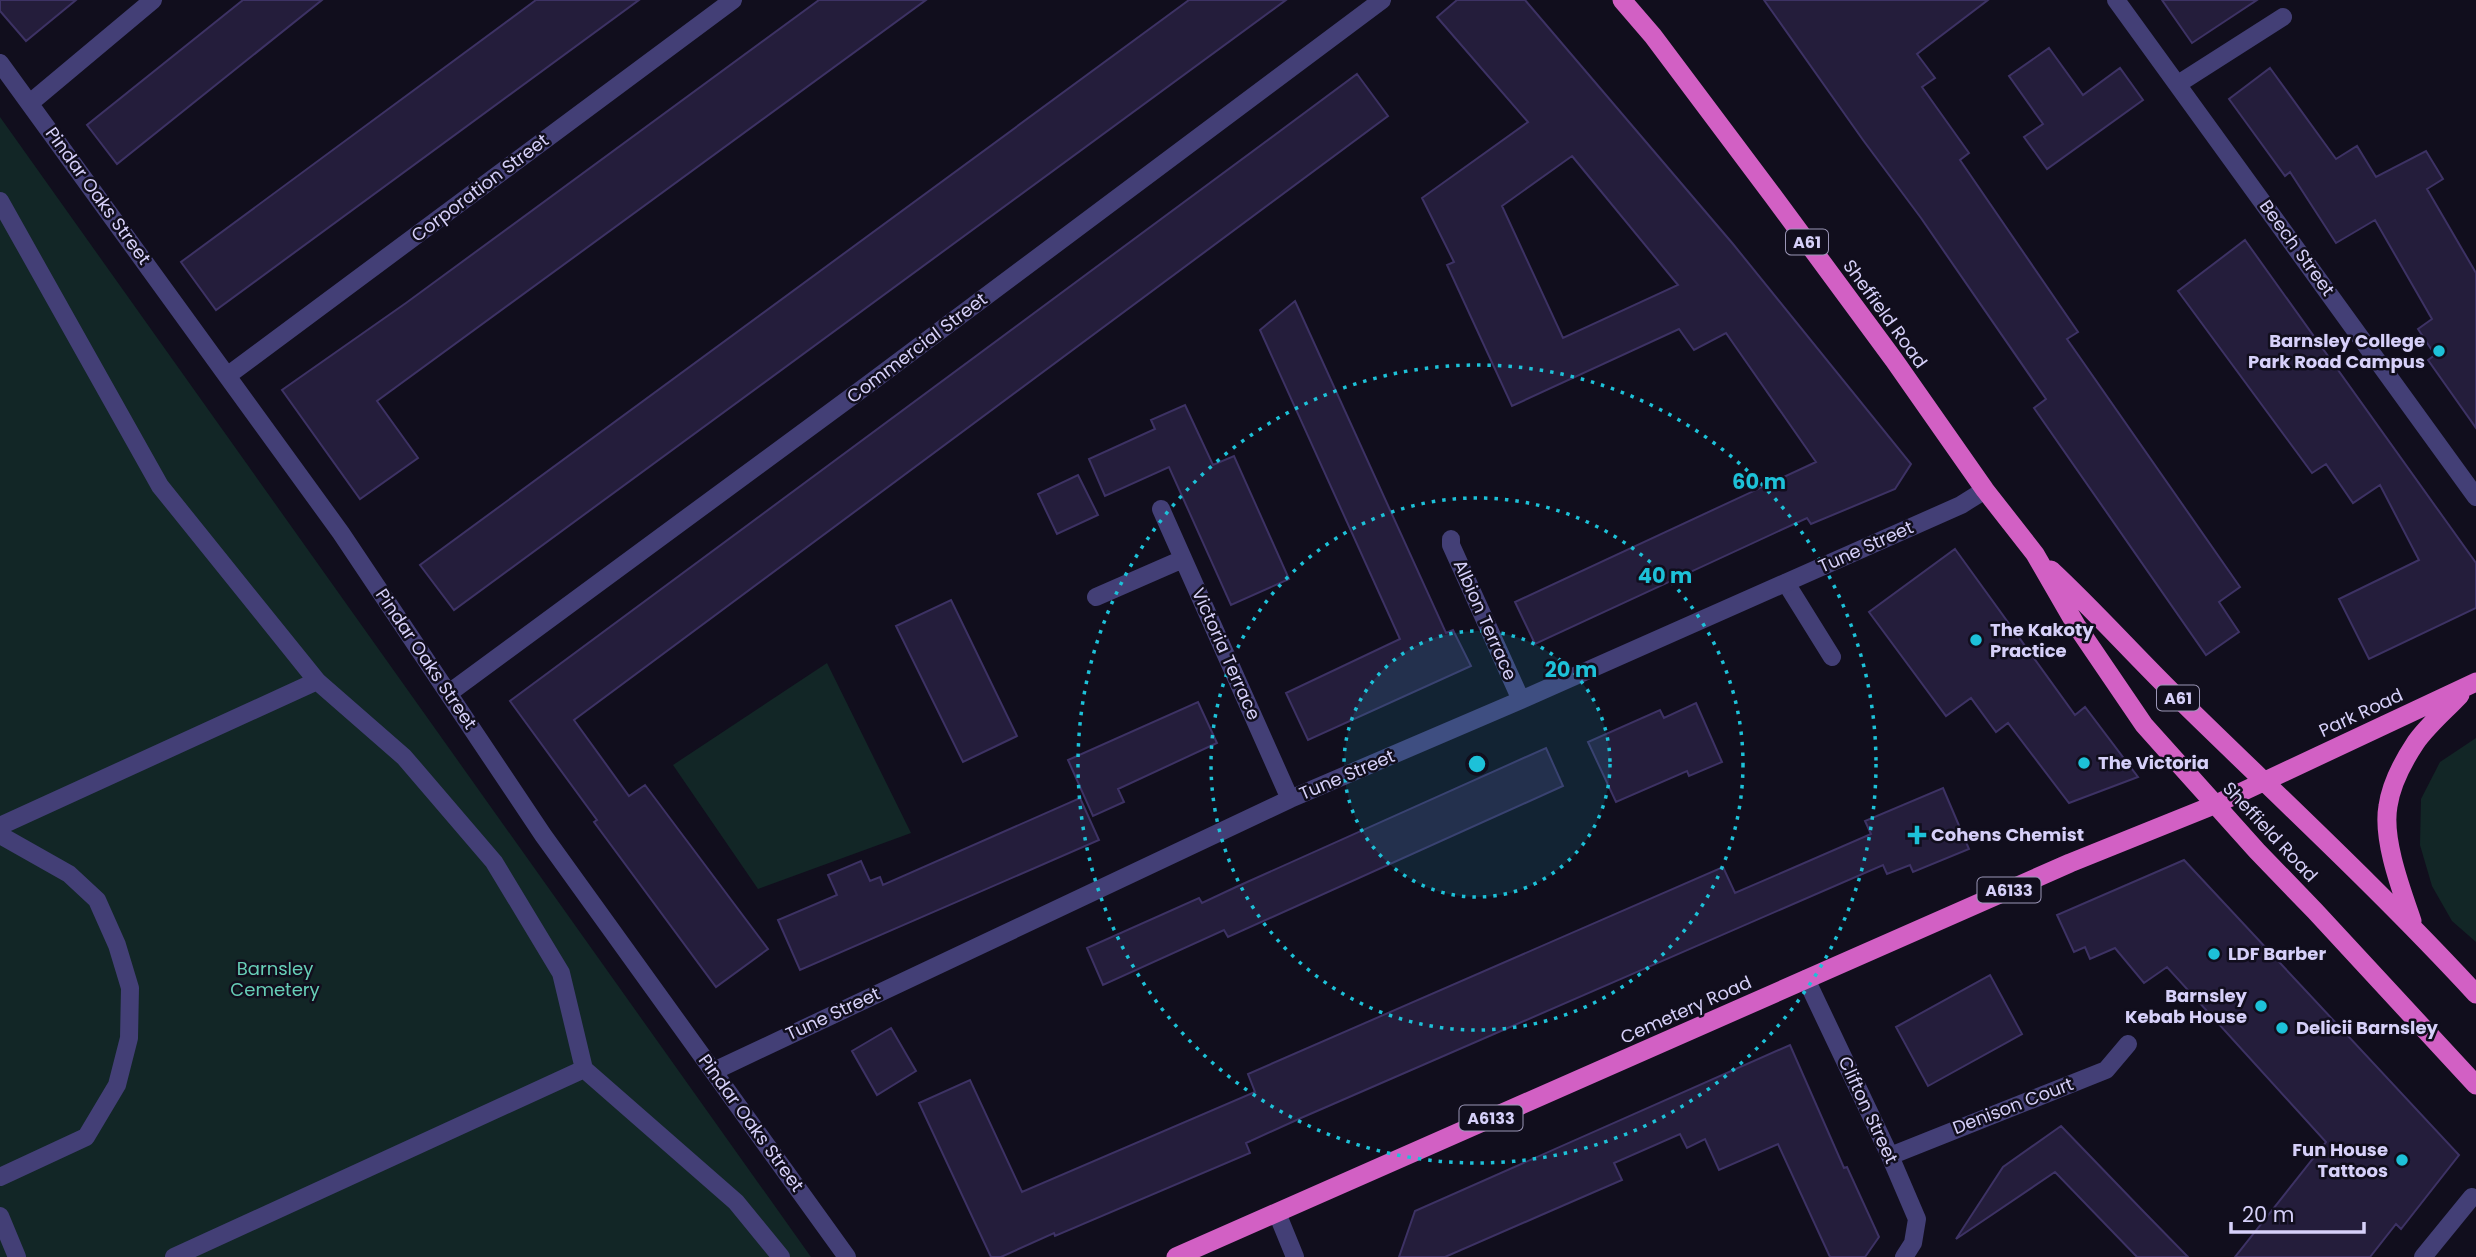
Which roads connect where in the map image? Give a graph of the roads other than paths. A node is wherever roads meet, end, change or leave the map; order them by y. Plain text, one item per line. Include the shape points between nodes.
1 (153, 0) edge
2 (733, 0) edge
3 (1382, 0) edge
4 (1622, 0) edge
5 (2116, 0) edge
6 (2283, 17) dead end
7 (0, 63) edge
8 (2178, 84) junction
9 (30, 103) junction
10 (0, 201) edge
11 (227, 376) junction
12 (1985, 490) junction
13 (2476, 497) edge
14 (1161, 509) dead end
15 (1451, 539) dead end
16 (2035, 554) junction
17 (1183, 559) junction
18 (1786, 583) junction
19 (1096, 597) dead end
20 (1832, 657) dead end
21 (317, 681) junction
22 (2472, 684) edge
23 (449, 693) junction
24 (1521, 700) junction
25 (2263, 781) junction
26 (1290, 799) junction
27 (2214, 804) junction
28 (0, 826) edge
29 (0, 835) edge
30 (2413, 925) junction
31 (1806, 979) junction
32 (2476, 994) edge
33 (2128, 1044) dead end
34 (584, 1069) junction
35 (714, 1070) junction
36 (2476, 1084) edge
37 (1890, 1156) junction
38 (0, 1177) edge
39 (2472, 1197) dead end
40 (1277, 1213) junction
41 (0, 1216) edge
42 (1908, 1250) edge
43 (17, 1257) edge
44 (174, 1257) edge
45 (781, 1257) edge
46 (847, 1257) edge
47 (1176, 1257) edge
48 (1295, 1257) edge
49 (2423, 1257) edge

1 - 9 street
2 - 11 street, Corporation Street
3 - 23 street, Commercial Street
4 - 12 highway, Sheffield Road / A61 via 1773,196
5 - 8 street, Beech Street
6 - 8 street
7 - 9 street, Pindar Oaks Street
8 - 13 street, Beech Street
9 - 11 street, Pindar Oaks Street
10 - 21 street via 160,486
11 - 23 street, Pindar Oaks Street
12 - 16 highway, Sheffield Road / A61
12 - 18 street, Tune Street
14 - 17 street, Victoria Terrace
15 - 24 street, Albion Terrace
16 - 25 highway, Sheffield Road / A61
16 - 27 highway, Sheffield Road / A61 via 2076,625 2144,725
17 - 19 street
17 - 26 street, Victoria Terrace
18 - 20 street
18 - 24 street, Tune Street
21 - 28 street
21 - 34 street via 404,757 494,862 561,973
22 - 25 highway, Park Road / A6133
22 - 30 highway, A6133 via 2417,741 2388,805 2396,876
23 - 35 street, Pindar Oaks Street via 543,835
24 - 26 street, Tune Street
25 - 27 highway, A6133
25 - 30 highway, Sheffield Road / A61
26 - 35 street, Tune Street
27 - 31 highway, Cemetery Road / A6133
27 - 36 highway, Sheffield Road / A61
29 - 38 street via 69,874 97,900 130,988 129,1038 117,1085 86,1137
30 - 32 highway, Sheffield Road / A61
31 - 37 street, Clifton Street
31 - 40 highway, Cemetery Road / A6133
33 - 37 street, Denison Court via 2106,1070
34 - 44 street
34 - 45 street via 736,1202
35 - 46 street, Pindar Oaks Street
37 - 42 street, Clifton Street via 1917,1219
39 - 49 street
40 - 47 highway, Cemetery Road / A6133
40 - 48 street
41 - 43 street

